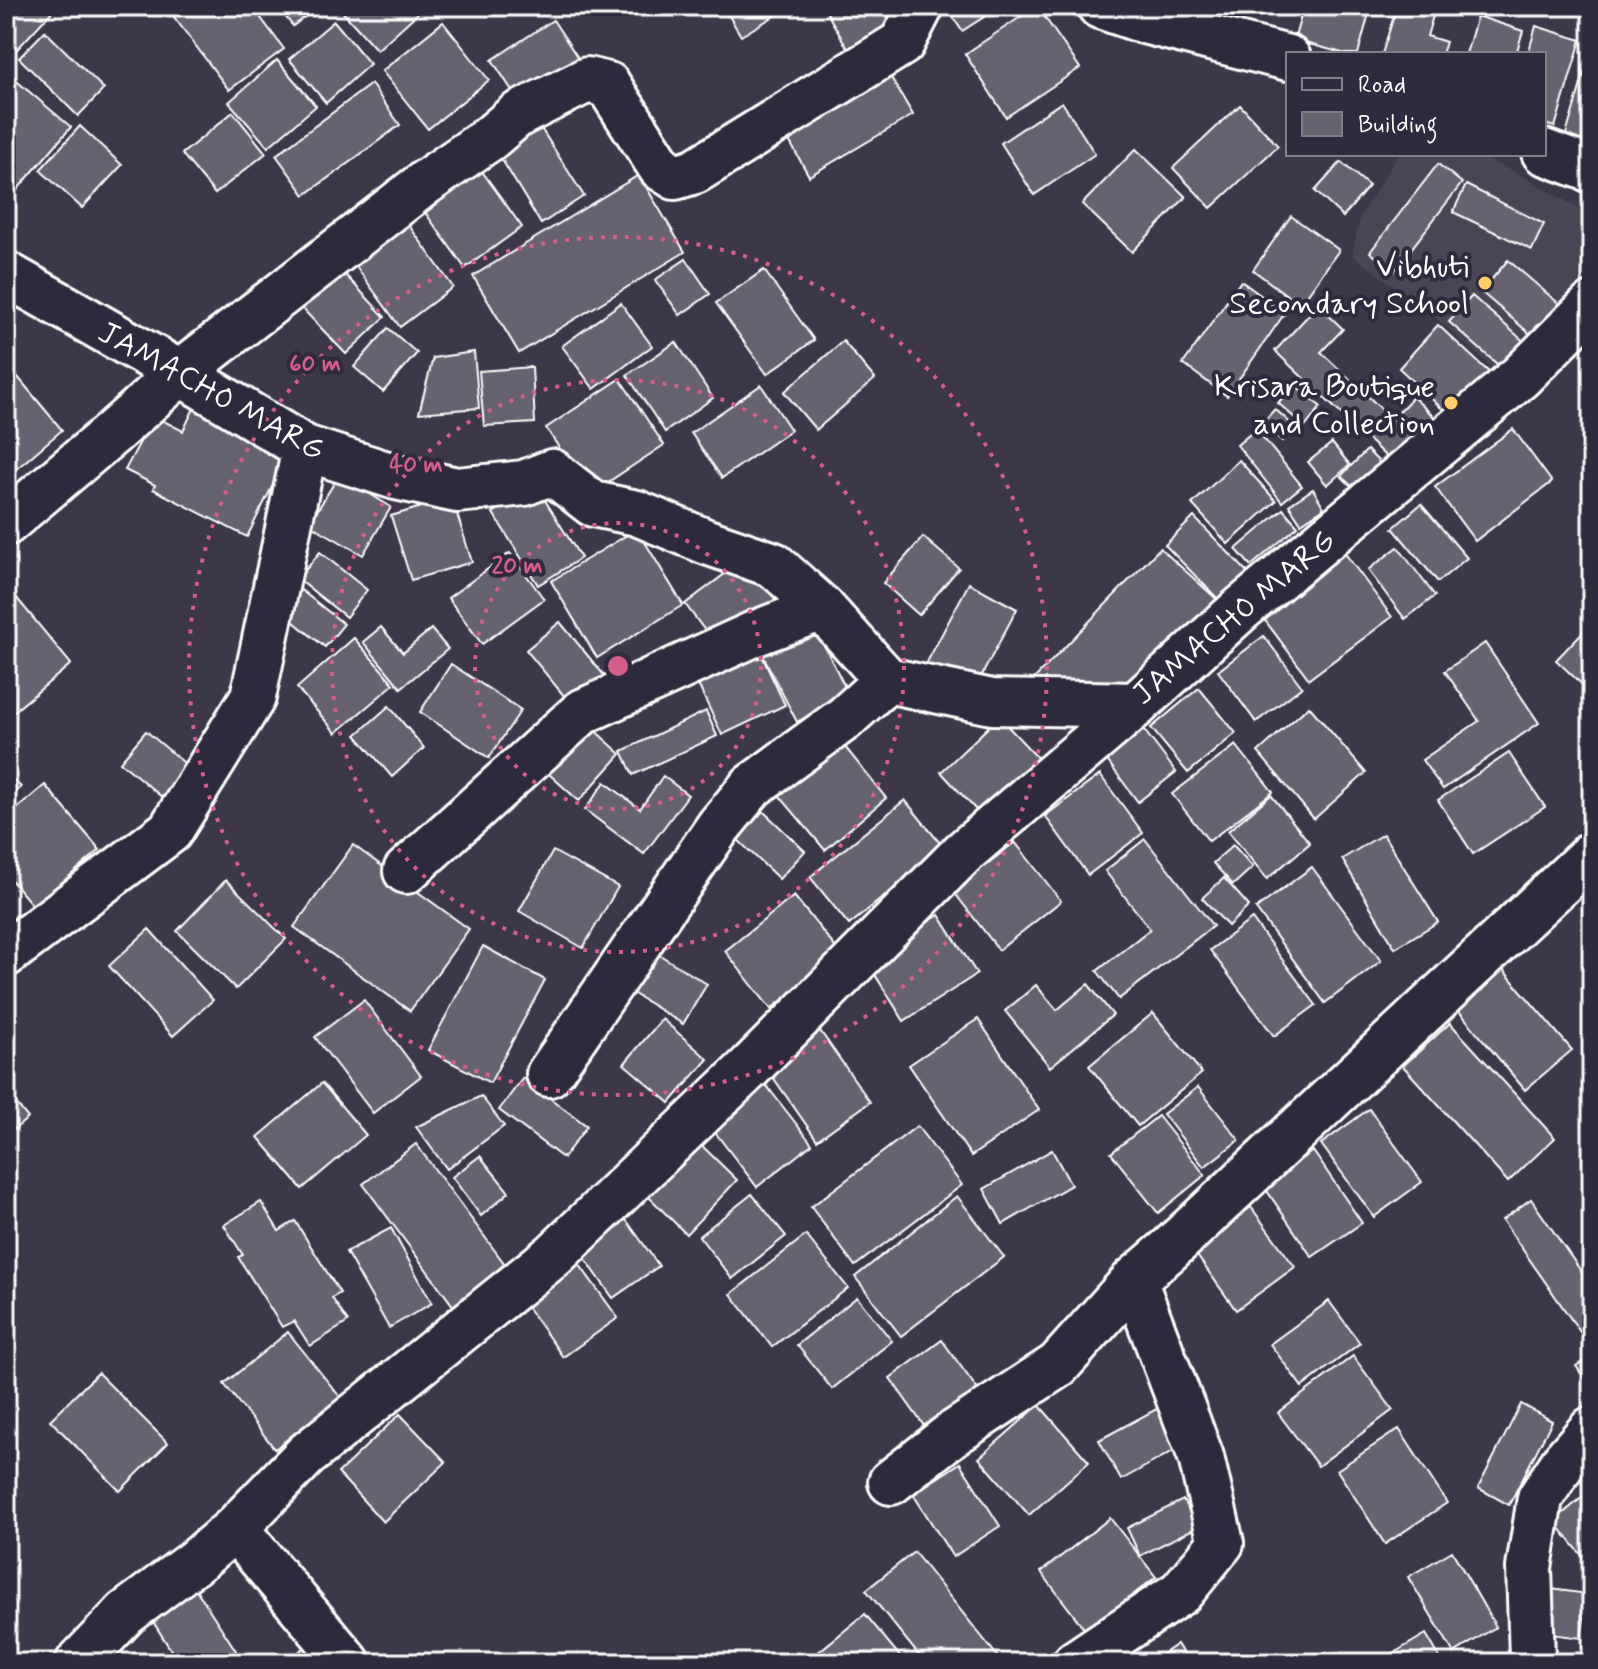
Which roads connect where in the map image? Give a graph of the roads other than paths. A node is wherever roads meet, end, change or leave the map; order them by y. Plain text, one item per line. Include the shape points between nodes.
1 (921, 6) edge
2 (1100, 6) edge
3 (1286, 57) edge
4 (1546, 153) edge
5 (1592, 170) edge
6 (6, 274) edge
7 (1592, 305) edge
8 (180, 373) junction
9 (305, 448) junction
10 (6, 523) edge
11 (822, 608) junction
12 (887, 680) junction
13 (1136, 705) junction
14 (1592, 854) edge
15 (406, 871) dead end
16 (6, 954) edge
17 (549, 1074) dead end
18 (1134, 1280) junction
19 (1592, 1429) edge
20 (891, 1482) dead end
21 (235, 1528) junction
22 (1532, 1661) edge
23 (78, 1663) edge
24 (348, 1663) edge
25 (1075, 1663) edge

1 - 8 street via 902,43 695,171 675,177 661,168 608,85 587,80 517,115
2 - 3 street
4 - 5 street
6 - 8 street, JAMACHO MARG
7 - 13 street, JAMACHO MARG via 1520,377 1241,609
8 - 9 street, JAMACHO MARG
8 - 10 street
9 - 11 street, JAMACHO MARG via 457,490 524,483 552,472 593,504 637,513 774,565
9 - 16 street via 253,697 170,831
11 - 12 street, JAMACHO MARG
11 - 15 street via 582,712
12 - 13 street, JAMACHO MARG via 992,702
12 - 17 street via 752,786
13 - 21 street via 964,852 554,1255 306,1455
14 - 18 street
18 - 20 street via 1058,1365 951,1435
18 - 25 street via 1201,1457 1221,1543 1181,1592
19 - 22 street via 1540,1498 1529,1568
21 - 23 street via 126,1613
21 - 24 street

